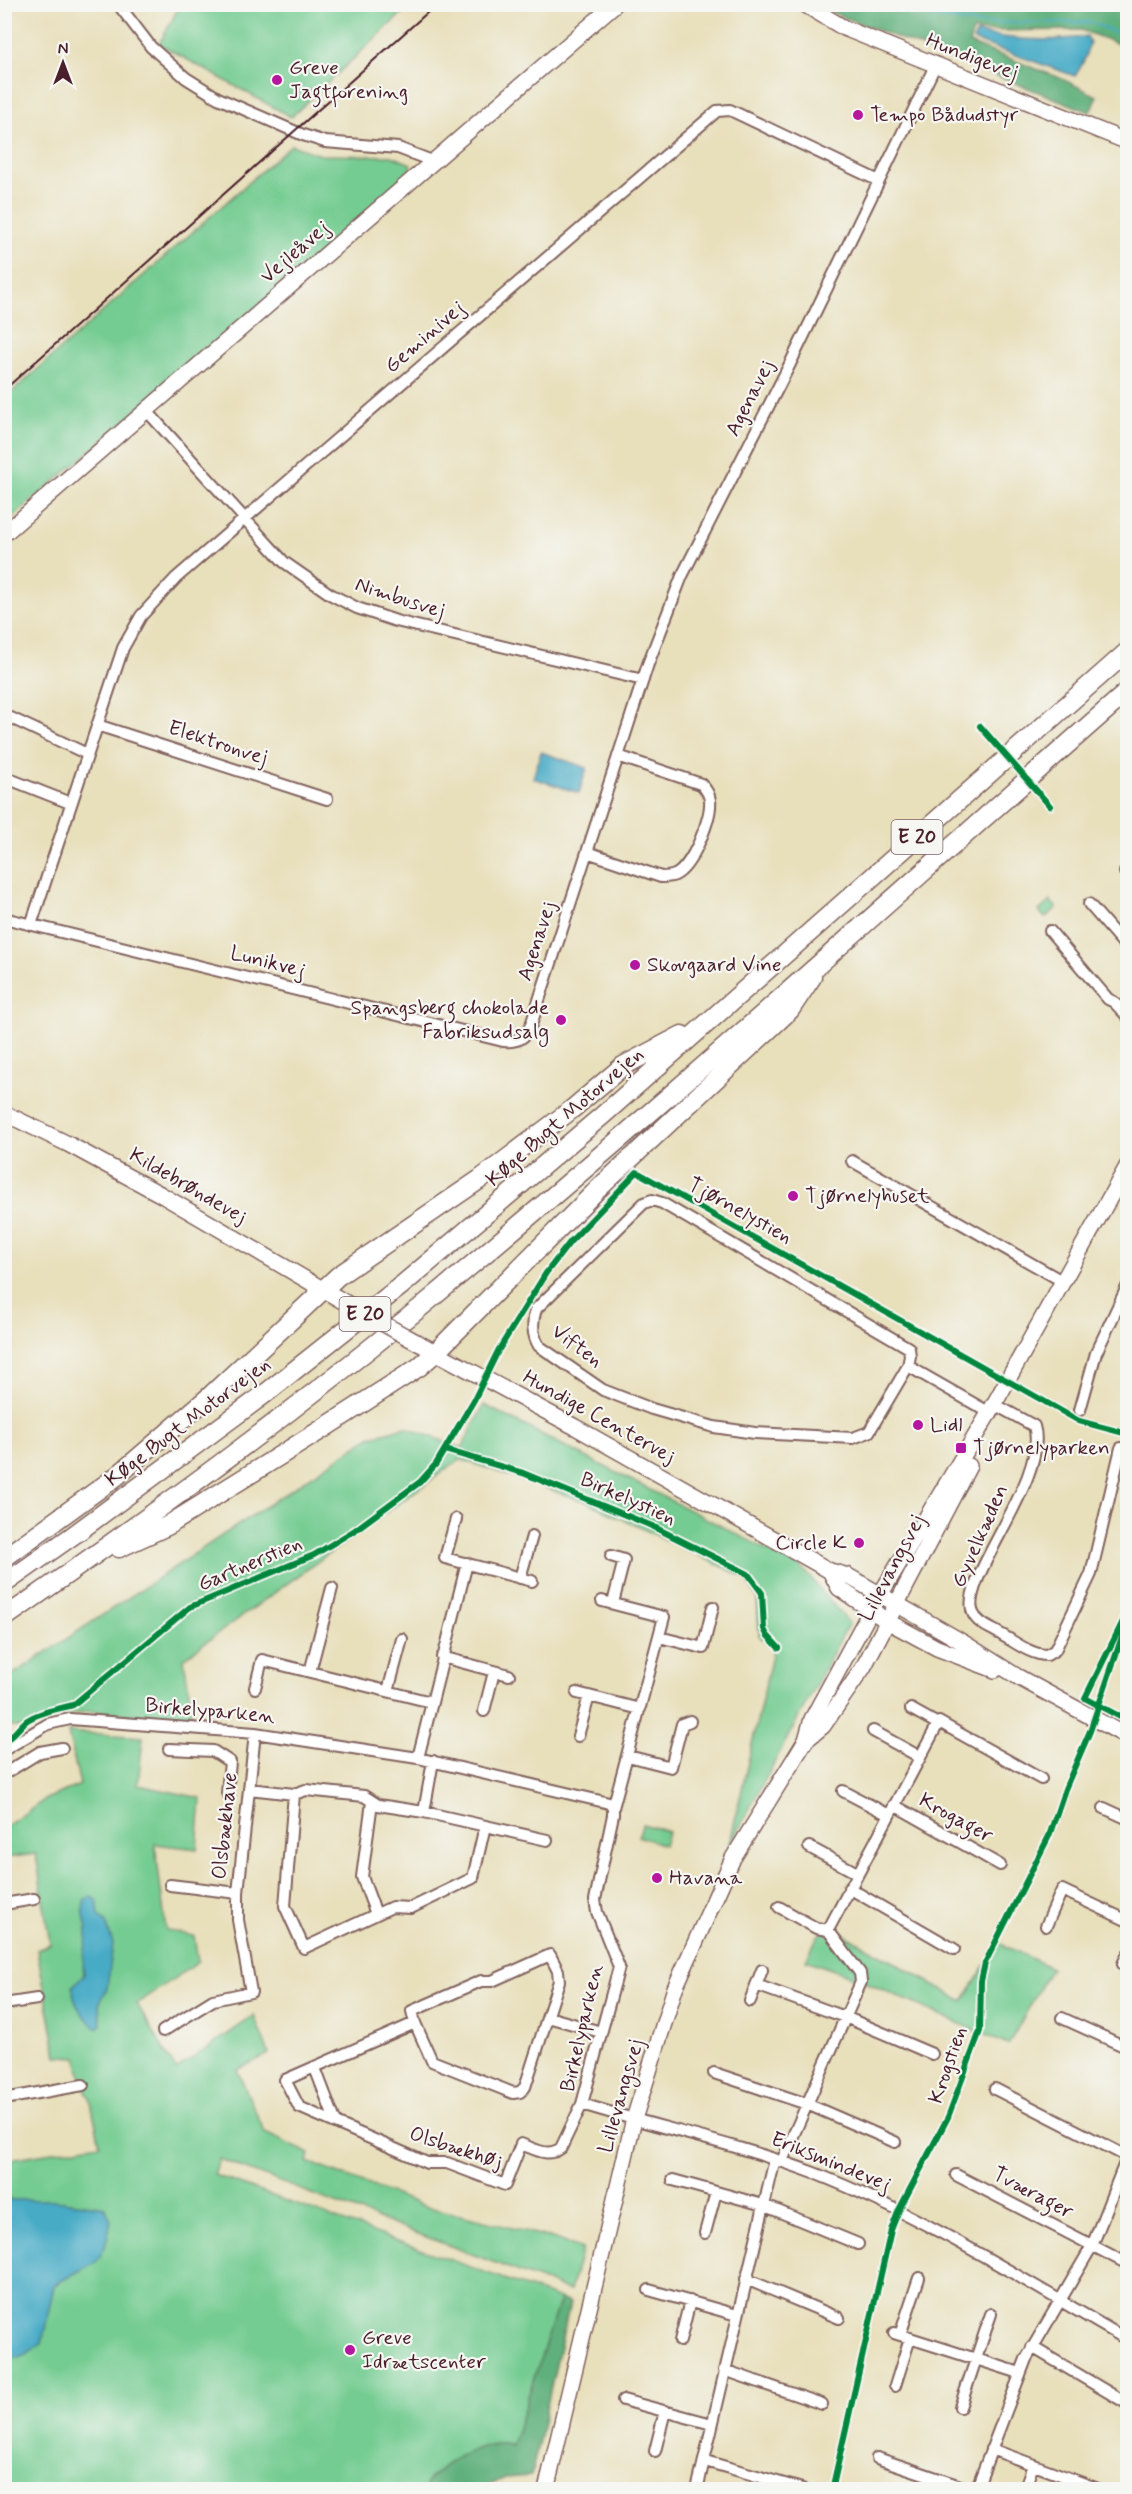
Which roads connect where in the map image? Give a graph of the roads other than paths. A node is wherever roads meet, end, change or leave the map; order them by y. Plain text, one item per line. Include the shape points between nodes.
1 (118, 4) edge
2 (615, 4) edge
3 (804, 4) edge
4 (935, 66) junction
5 (1128, 142) edge
6 (432, 161) junction
7 (879, 182) junction
8 (146, 410) junction
9 (245, 519) junction
10 (4, 534) edge
11 (1128, 651) edge
12 (643, 681) junction
13 (1128, 691) edge
14 (11, 718) dead end
15 (97, 725) junction
16 (87, 754) junction
17 (618, 756) junction
18 (4, 777) edge
19 (327, 799) dead end
20 (70, 803) junction
21 (587, 852) junction
22 (1089, 904) dead end
23 (4, 918) edge
24 (31, 925) junction
25 (1050, 932) dead end
26 (1128, 949) edge
27 (828, 955) junction
28 (1128, 1017) edge
29 (707, 1022) junction
30 (522, 1040) joint
31 (4, 1113) edge
32 (852, 1161) dead end
33 (1128, 1165) edge
34 (1122, 1187) edge
35 (1062, 1281) junction
36 (1128, 1286) edge
37 (322, 1290) junction
38 (346, 1303) joint
39 (435, 1353) junction
40 (908, 1366) junction
41 (992, 1410) junction
42 (1080, 1410) dead end
43 (1121, 1448) dead end
44 (456, 1518) dead end
45 (532, 1536) dead end
46 (611, 1556) dead end
47 (4, 1558) edge
48 (84, 1563) junction
49 (467, 1563) junction
50 (830, 1571) junction
51 (520, 1578) junction
52 (532, 1581) dead end
53 (4, 1584) edge
54 (332, 1588) dead end
55 (881, 1594) junction
56 (896, 1603) junction
57 (713, 1607) dead end
58 (871, 1610) junction
59 (4, 1618) edge
60 (887, 1621) junction
61 (659, 1637) junction
62 (402, 1639) dead end
63 (442, 1657) junction
64 (310, 1672) junction
65 (494, 1672) junction
66 (509, 1675) dead end
67 (1018, 1677) junction
68 (255, 1688) dead end
69 (388, 1691) junction
70 (577, 1693) dead end
71 (589, 1696) junction
72 (431, 1702) junction
73 (640, 1709) junction
74 (911, 1709) dead end
75 (484, 1711) dead end
76 (690, 1721) dead end
77 (938, 1724) junction
78 (873, 1731) dead end
79 (255, 1733) junction
80 (578, 1736) dead end
81 (1128, 1737) edge
82 (806, 1740) junction
83 (62, 1748) dead end
84 (169, 1749) dead end
85 (4, 1750) edge
86 (628, 1756) junction
87 (920, 1757) junction
88 (418, 1758) junction
89 (433, 1761) junction
90 (230, 1762) junction
91 (252, 1764) junction
92 (4, 1774) edge
93 (1041, 1779) dead end
94 (249, 1789) junction
95 (843, 1791) dead end
96 (227, 1793) dead end
97 (294, 1794) junction
98 (372, 1802) junction
99 (613, 1808) junction
100 (1104, 1808) dead end
101 (891, 1810) junction
102 (424, 1812) junction
103 (1128, 1820) edge
104 (484, 1826) junction
105 (547, 1840) dead end
106 (809, 1847) dead end
107 (1000, 1865) dead end
108 (857, 1873) junction
109 (170, 1885) dead end
110 (849, 1888) junction
111 (238, 1893) junction
112 (34, 1899) dead end
113 (4, 1904) edge
114 (779, 1907) dead end
115 (376, 1914) junction
116 (1128, 1921) edge
117 (1046, 1926) dead end
118 (828, 1930) junction
119 (954, 1949) dead end
120 (762, 1970) dead end
121 (756, 1985) junction
122 (37, 1999) dead end
123 (750, 2001) dead end
124 (4, 2004) edge
125 (548, 2017) junction
126 (846, 2017) junction
127 (1062, 2018) dead end
128 (415, 2024) junction
129 (163, 2031) dead end
130 (602, 2032) junction
131 (1128, 2048) edge
132 (932, 2054) dead end
133 (315, 2068) junction
134 (714, 2073) dead end
135 (83, 2085) dead end
136 (995, 2089) dead end
137 (4, 2099) edge
138 (582, 2104) junction
139 (807, 2104) junction
140 (634, 2119) junction
141 (336, 2123) junction
142 (894, 2142) dead end
143 (1127, 2156) edge
144 (779, 2160) junction
145 (956, 2175) dead end
146 (674, 2180) dead end
147 (716, 2192) junction
148 (763, 2205) junction
149 (705, 2234) dead end
150 (858, 2244) dead end
151 (1092, 2246) junction
152 (1128, 2264) edge
153 (919, 2278) dead end
154 (746, 2279) junction
155 (649, 2290) dead end
156 (690, 2301) junction
157 (1059, 2301) junction
158 (991, 2314) dead end
159 (737, 2315) junction
160 (839, 2318) dead end
161 (901, 2336) junction
162 (1128, 2340) edge
163 (680, 2341) dead end
164 (1032, 2347) junction
165 (976, 2360) junction
166 (724, 2370) junction
167 (1020, 2373) junction
168 (895, 2386) dead end
169 (623, 2400) dead end
170 (822, 2404) dead end
171 (1128, 2404) edge
172 (960, 2407) dead end
173 (665, 2411) junction
174 (712, 2424) junction
175 (991, 2449) junction
176 (655, 2451) dead end
177 (877, 2458) dead end
178 (705, 2461) junction
179 (1033, 2465) junction
180 (802, 2489) edge
181 (1100, 2489) edge
182 (546, 2490) edge
183 (698, 2490) edge
184 (972, 2490) edge
185 (976, 2490) edge
186 (1024, 2490) edge

1 - 6 street via 151,47 186,78 218,98 325,142 398,148
2 - 6 street, Vejleåvej
3 - 4 street, Hundigevej via 844,28
4 - 5 street, Hundigevej
4 - 7 street, Agenavej
6 - 8 street, Vejleåvej
7 - 9 street, Geminivej via 730,110 717,111
7 - 12 street, Agenavej via 682,576
8 - 9 street, Nimbusvej
8 - 10 street, Vejleåvej
9 - 12 street, Nimbusvej via 284,562 357,608
9 - 15 street, Geminivej via 176,578 141,615 123,648
11 - 29 highway, Køge Bugt Motorvejen / E 20
12 - 17 street, Agenavej
13 - 27 highway, E 20
14 - 16 street
15 - 16 street, Geminivej
15 - 19 street, Elektronvej
16 - 20 street, Geminivej
17 - 21 street, Agenavej
17 - 21 street via 701,784 710,799 704,832 695,851 670,877
18 - 20 street
20 - 24 street, Geminivej
21 - 30 street, Agenavej via 531,1025
22 - 26 street
23 - 24 street, Lunikvej
24 - 30 street, Lunikvej via 503,1041
25 - 28 street via 1107,999
27 - 39 highway via 790,1010 597,1190
27 - 48 highway, E 20 via 419,1308
29 - 37 highway via 623,1066 479,1180
29 - 53 highway, Køge Bugt Motorvejen / E 20 via 384,1300 175,1461
31 - 37 street, Kildebrøndevej via 160,1194
32 - 35 street
33 - 34 street, Lillevangsvej
34 - 35 street, Lillevangsvej
35 - 41 street, Lillevangsvej
36 - 42 street via 1096,1353
37 - 38 street, Kildebrøndevej
37 - 47 highway via 210,1396 125,1469
38 - 39 street, Hundige Centervej, bridge
39 - 48 highway via 167,1526
39 - 50 street, Hundige Centervej
40 - 40 street, Viften via 909,1348 899,1341 652,1200 644,1203 536,1309 534,1317 534,1338 539,1346 603,1390 652,1409 738,1432 862,1437 876,1423
40 - 41 street
41 - 43 street, Gyvelkæden via 1034,1426 1036,1447 1027,1478 975,1587 971,1608 977,1620 1035,1653 1047,1655 1055,1650 1087,1585
41 - 55 street, Lillevangsvej
41 - 56 street, Lillevangsvej via 946,1513
44 - 49 street via 445,1558
45 - 51 street
46 - 61 street, Birkelyparken via 624,1560 607,1602 664,1617
48 - 59 highway, E 20
49 - 51 street
49 - 63 street
50 - 55 street, Hundige Centervej
50 - 58 street, Hundige Centervej via 839,1588
51 - 52 street
54 - 64 street
55 - 56 street, Hundige Centervej
55 - 58 street, Lillevangsvej
56 - 60 street, Lillevangsvej
56 - 67 street, Hundige Centervej
57 - 61 street via 703,1648
58 - 60 street, Hundige Centervej
58 - 82 street, Lillevangsvej via 812,1719
60 - 67 street, Hundige Centervej via 937,1648
60 - 82 street, Lillevangsvej via 843,1700
61 - 73 street, Birkelyparken
62 - 69 street
63 - 65 street
63 - 72 street
64 - 68 street, Birkelyparken via 262,1660
64 - 69 street, Birkelyparken
65 - 66 street
65 - 75 street
67 - 81 street, Hundige Centervej
69 - 72 street, Birkelyparken
70 - 71 street
71 - 73 street
71 - 80 street
72 - 88 street
73 - 86 street, Birkelyparken
74 - 77 street
76 - 86 street via 682,1724 671,1767
77 - 87 street, Krogager
77 - 93 street
78 - 87 street, Krogager
79 - 85 street, Birkelyparken via 70,1719 48,1724
79 - 88 street, Birkelyparken
79 - 91 street, Olsbækhave
82 - 140 street, Lillevangsvej via 733,1858 675,1988
83 - 92 street via 40,1752
84 - 90 street, Olsbækhave via 213,1751
86 - 99 street, Birkelyparken
87 - 101 street, Krogager
88 - 89 street, Birkelyparken
89 - 99 street, Birkelyparken via 603,1801
89 - 102 street
90 - 91 street, Olsbækhave
90 - 96 street, Olsbækhave
91 - 94 street, Olsbækhave
94 - 97 street
94 - 111 street, Olsbækhave
95 - 101 street, Krogager
97 - 98 street via 306,1790 364,1796
97 - 115 street via 285,1906 304,1948
98 - 102 street
98 - 115 street via 363,1877
99 - 130 street, Birkelyparken via 595,1899 619,1966
100 - 103 street
101 - 107 street, Krogager
101 - 108 street, Krogager
102 - 104 street
104 - 105 street
104 - 115 street via 473,1878 411,1908 392,1907
106 - 108 street
108 - 110 street, Krogager
109 - 111 street, Olsbækhave
110 - 118 street, Krogager
110 - 119 street
111 - 129 street, Olsbækhave via 238,1920 251,1992 213,2000
112 - 113 street
114 - 118 street via 816,1928
116 - 117 street via 1062,1890
118 - 126 street via 860,1973 861,1982
120 - 121 street
121 - 123 street
121 - 126 street
122 - 124 street
125 - 128 street via 525,2087 513,2093 432,2061
125 - 128 street via 559,1981 550,1955 412,2011
125 - 130 street
126 - 132 street
126 - 139 street
127 - 131 street
128 - 133 street, Olsbækhøj
130 - 138 street, Birkelyparken
133 - 141 street
133 - 141 street, Olsbækhøj via 285,2080 298,2107
134 - 139 street
135 - 137 street
136 - 143 street, Tværager
138 - 140 street, Birkelyparken
138 - 141 street, Olsbækhøj via 555,2153 547,2154 521,2144 505,2185 447,2163 427,2163
139 - 142 street
139 - 144 street
140 - 144 street, Eriksmindevej
140 - 182 street, Lillevangsvej
143 - 151 street, Tværager
144 - 148 street
144 - 157 street, Eriksmindevej via 910,2216
145 - 151 street, Tværager
146 - 147 street
147 - 148 street
147 - 149 street
148 - 150 street
148 - 154 street
151 - 152 street, Tværager
151 - 157 street, Tværager
153 - 161 street
154 - 159 street
154 - 160 street
155 - 156 street
156 - 159 street
156 - 163 street
157 - 162 street, Eriksmindevej
157 - 164 street, Tværager
158 - 165 street
159 - 166 street
161 - 165 street
161 - 168 street
164 - 167 street, Tværager
164 - 171 street
165 - 167 street
165 - 172 street
166 - 170 street
166 - 174 street
167 - 175 street, Tværager
169 - 173 street
173 - 174 street
173 - 176 street
174 - 178 street
175 - 179 street
175 - 185 street, Tværager
177 - 184 street
178 - 180 street
178 - 183 street
179 - 181 street
179 - 186 street

